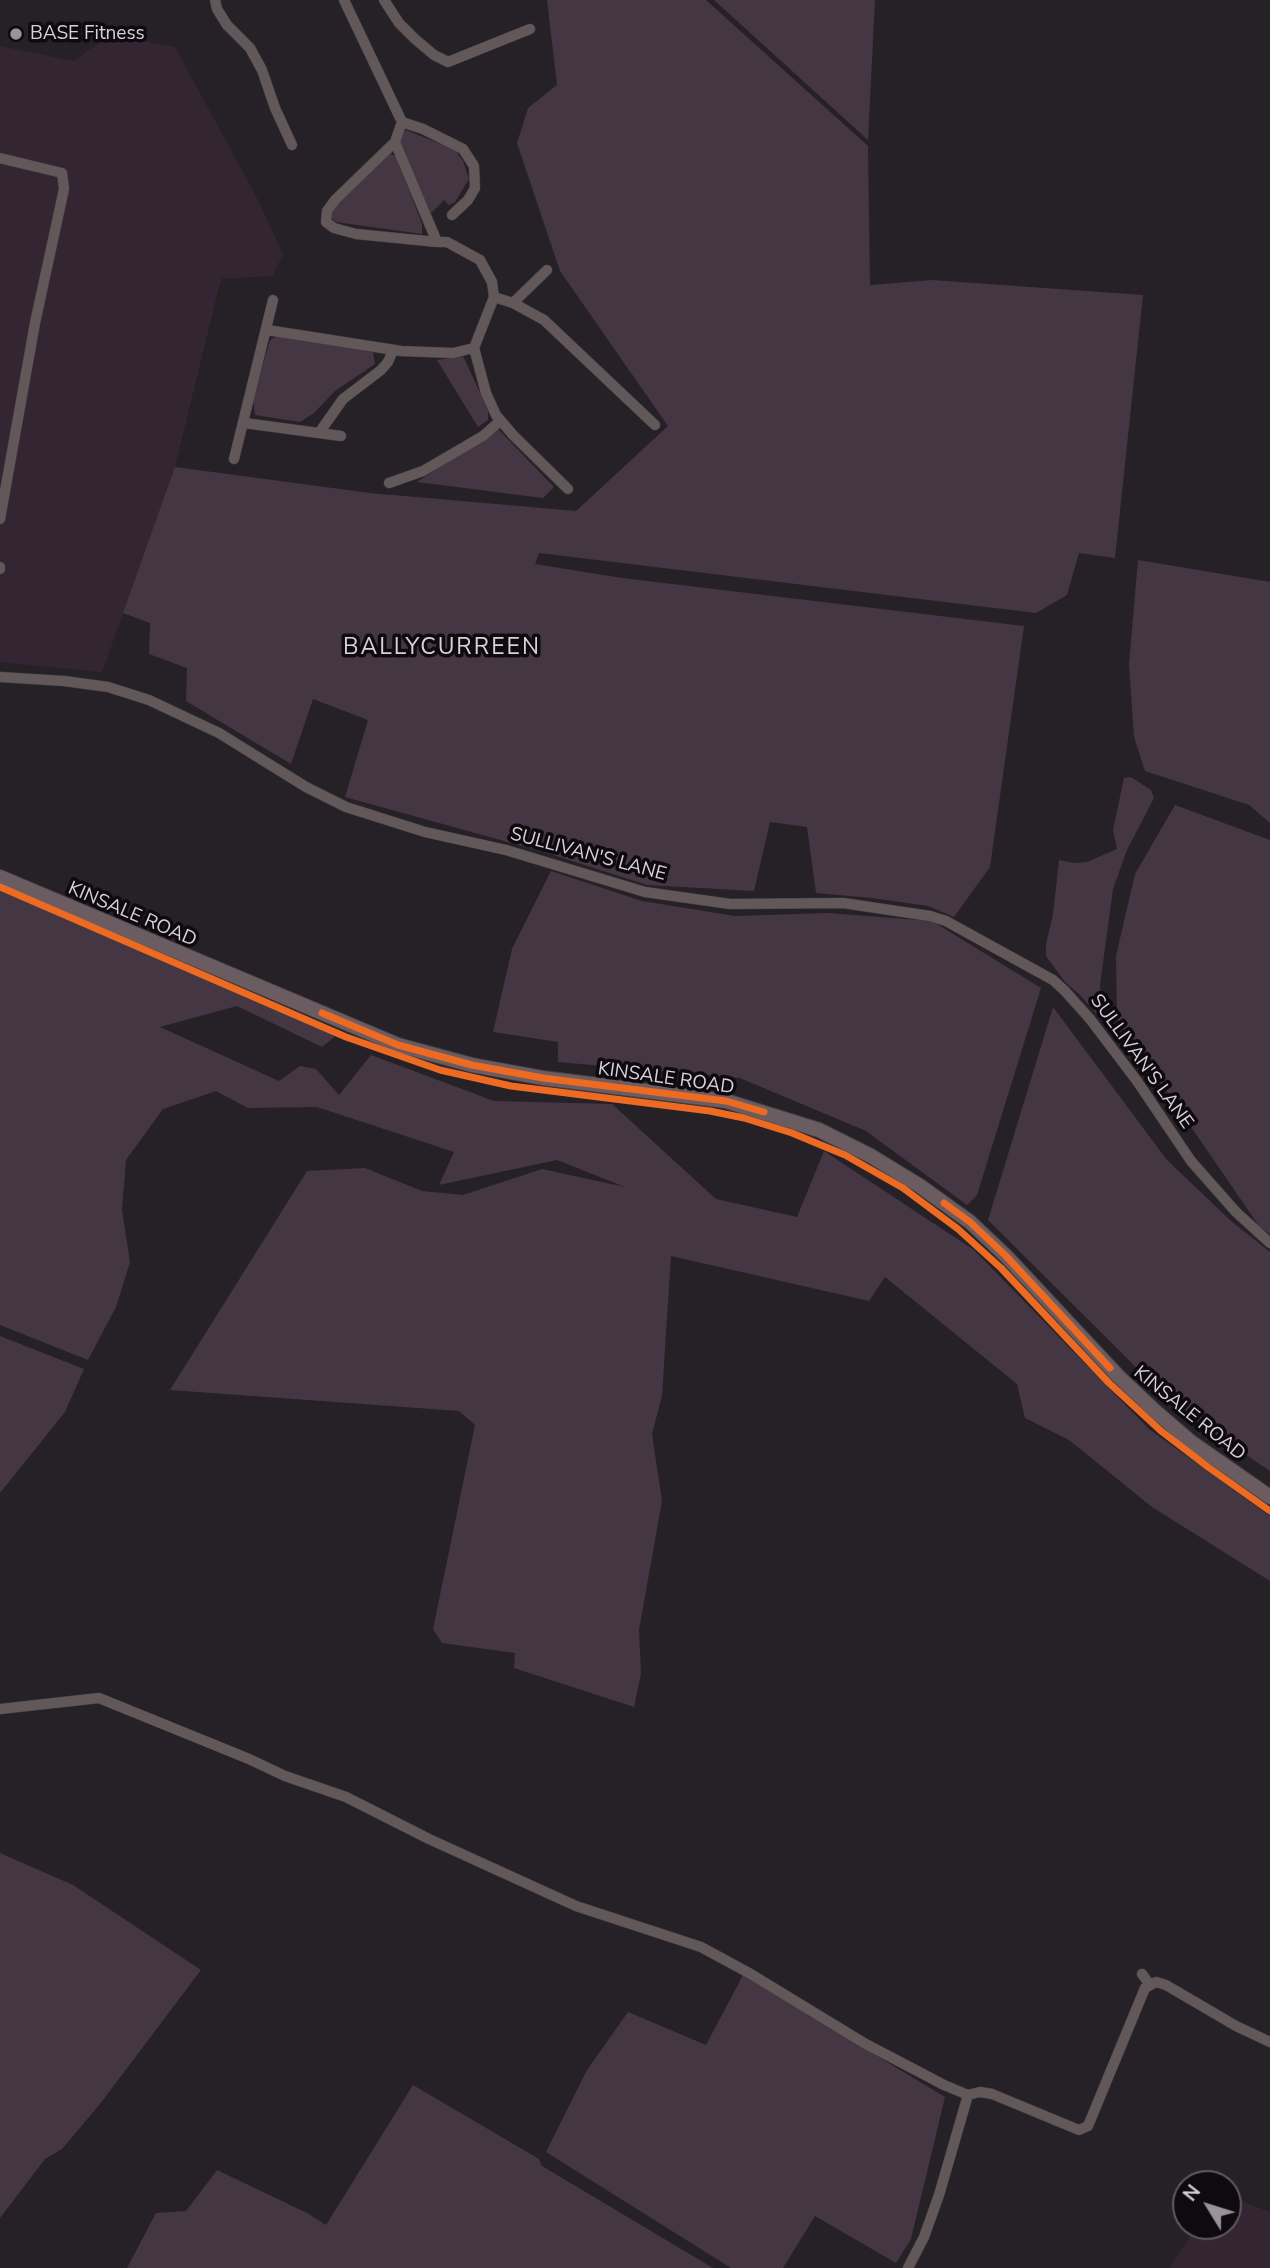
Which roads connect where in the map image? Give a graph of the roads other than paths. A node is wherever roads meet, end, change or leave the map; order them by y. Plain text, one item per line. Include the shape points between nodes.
1 (215, 0) edge
2 (344, 0) edge
3 (384, 0) edge
4 (530, 29) dead end
5 (402, 122) junction
6 (395, 142) junction
7 (292, 145) dead end
8 (0, 158) edge
9 (452, 215) dead end
10 (437, 242) junction
11 (547, 270) dead end
12 (494, 297) junction
13 (273, 300) dead end
14 (513, 303) junction
15 (267, 330) junction
16 (474, 348) junction
17 (393, 350) junction
18 (500, 421) junction
19 (244, 423) junction
20 (655, 425) dead end
21 (319, 433) junction
22 (341, 436) dead end
23 (234, 459) dead end
24 (389, 483) dead end
25 (568, 489) dead end
26 (0, 519) edge
27 (0, 677) edge
28 (0, 877) edge
29 (1270, 1243) edge
30 (1270, 1497) edge
31 (0, 1709) edge
32 (1142, 1974) dead end
33 (1150, 1985) junction
34 (1270, 2042) edge
35 (968, 2095) junction
36 (908, 2268) edge

1 - 7 street via 227,25 250,48 262,70
2 - 5 street
3 - 4 street via 399,23 448,62
5 - 6 street
5 - 9 street via 463,149 474,166 475,188
6 - 10 street
6 - 10 street via 333,202 326,222 356,234
8 - 26 street via 62,173 64,189
10 - 12 street via 447,242 480,260
11 - 14 street
12 - 14 street
12 - 16 street
13 - 15 street
14 - 20 street via 544,320
15 - 17 street
15 - 19 street
16 - 17 street via 453,353
16 - 18 street via 486,393
17 - 21 street via 381,370 343,399
18 - 24 street via 426,469
18 - 25 street
19 - 21 street
19 - 23 street
21 - 22 street
27 - 29 street, SULLIVAN'S LANE via 108,687 149,700 219,733 346,807 645,892 730,904 843,903 946,921 1065,991 1137,1081 1191,1161
28 - 30 highway, KINSALE ROAD via 398,1045 472,1066 543,1079 726,1101 819,1130 871,1156 970,1222 1155,1411
31 - 35 street via 99,1698 346,1797 576,1906 701,1947 864,2043
32 - 33 street
33 - 34 street via 1166,1985
33 - 35 street via 1087,2126 1079,2130 992,2094
35 - 36 street via 936,2206

